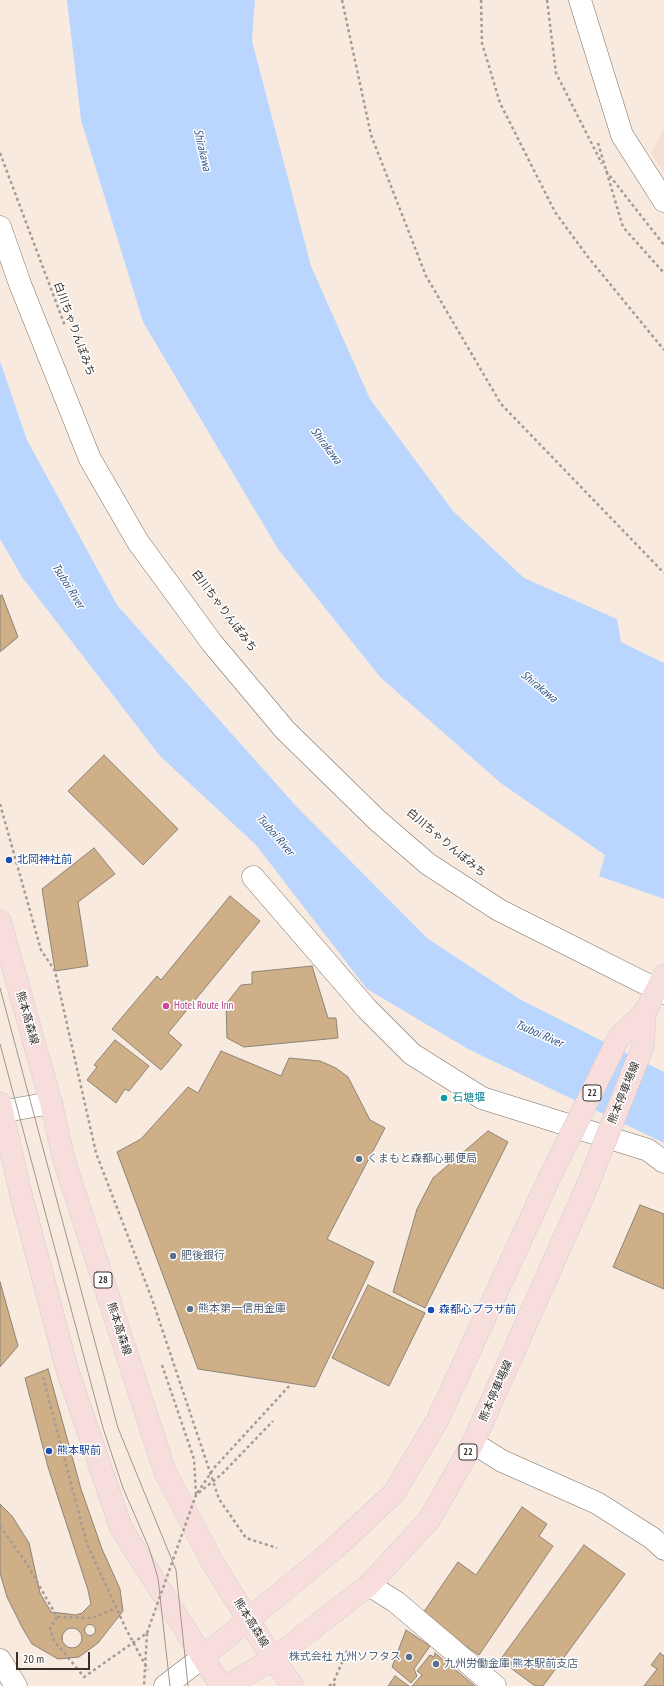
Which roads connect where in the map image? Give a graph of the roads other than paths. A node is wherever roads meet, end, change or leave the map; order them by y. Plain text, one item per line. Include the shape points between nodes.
1 (580, 0) edge
2 (664, 202) edge
3 (0, 227) edge
4 (253, 877) dead end
5 (0, 921) edge
6 (662, 986) edge
7 (645, 1012) junction
8 (51, 1102) junction
9 (1, 1108) edge
10 (664, 1162) edge
11 (473, 1443) junction
12 (664, 1549) edge
13 (369, 1585) junction
14 (250, 1621) junction
15 (203, 1657) junction
16 (273, 1659) junction
17 (0, 1660) edge
18 (157, 1680) edge
19 (16, 1686) edge
20 (221, 1686) edge
21 (226, 1686) edge
22 (293, 1686) edge
23 (495, 1686) edge

1 - 2 street via 622,135
3 - 6 street via 90,459 138,542 212,643 280,724 377,820 428,864 499,910
4 - 10 street via 368,1009 412,1054 482,1098 648,1150
5 - 8 main road, 熊本高森線 / 28
6 - 7 main road, 熊本停車場線 / 22
7 - 11 main road, 熊本停車場線 / 22, bridge via 643,1046 586,1189
7 - 14 main road, 熊本停車場線 / 22, bridge via 619,1037 548,1181 437,1421 394,1494
8 - 9 street
8 - 14 main road, 熊本高森線 / 28 via 64,1160 165,1472 214,1565
9 - 15 main road via 67,1369 121,1528
11 - 12 street via 502,1461 597,1503 652,1538
11 - 13 main road, 熊本停車場線 / 22 via 429,1520
13 - 16 main road, 熊本停車場線 / 22
13 - 23 street via 396,1602
14 - 15 main road, 熊本停車場線 / 22
14 - 16 main road, 熊本高森線 / 28
15 - 18 street
15 - 20 main road
16 - 21 main road, 熊本停車場線 / 22
16 - 22 main road, 熊本高森線 / 28
17 - 19 street

